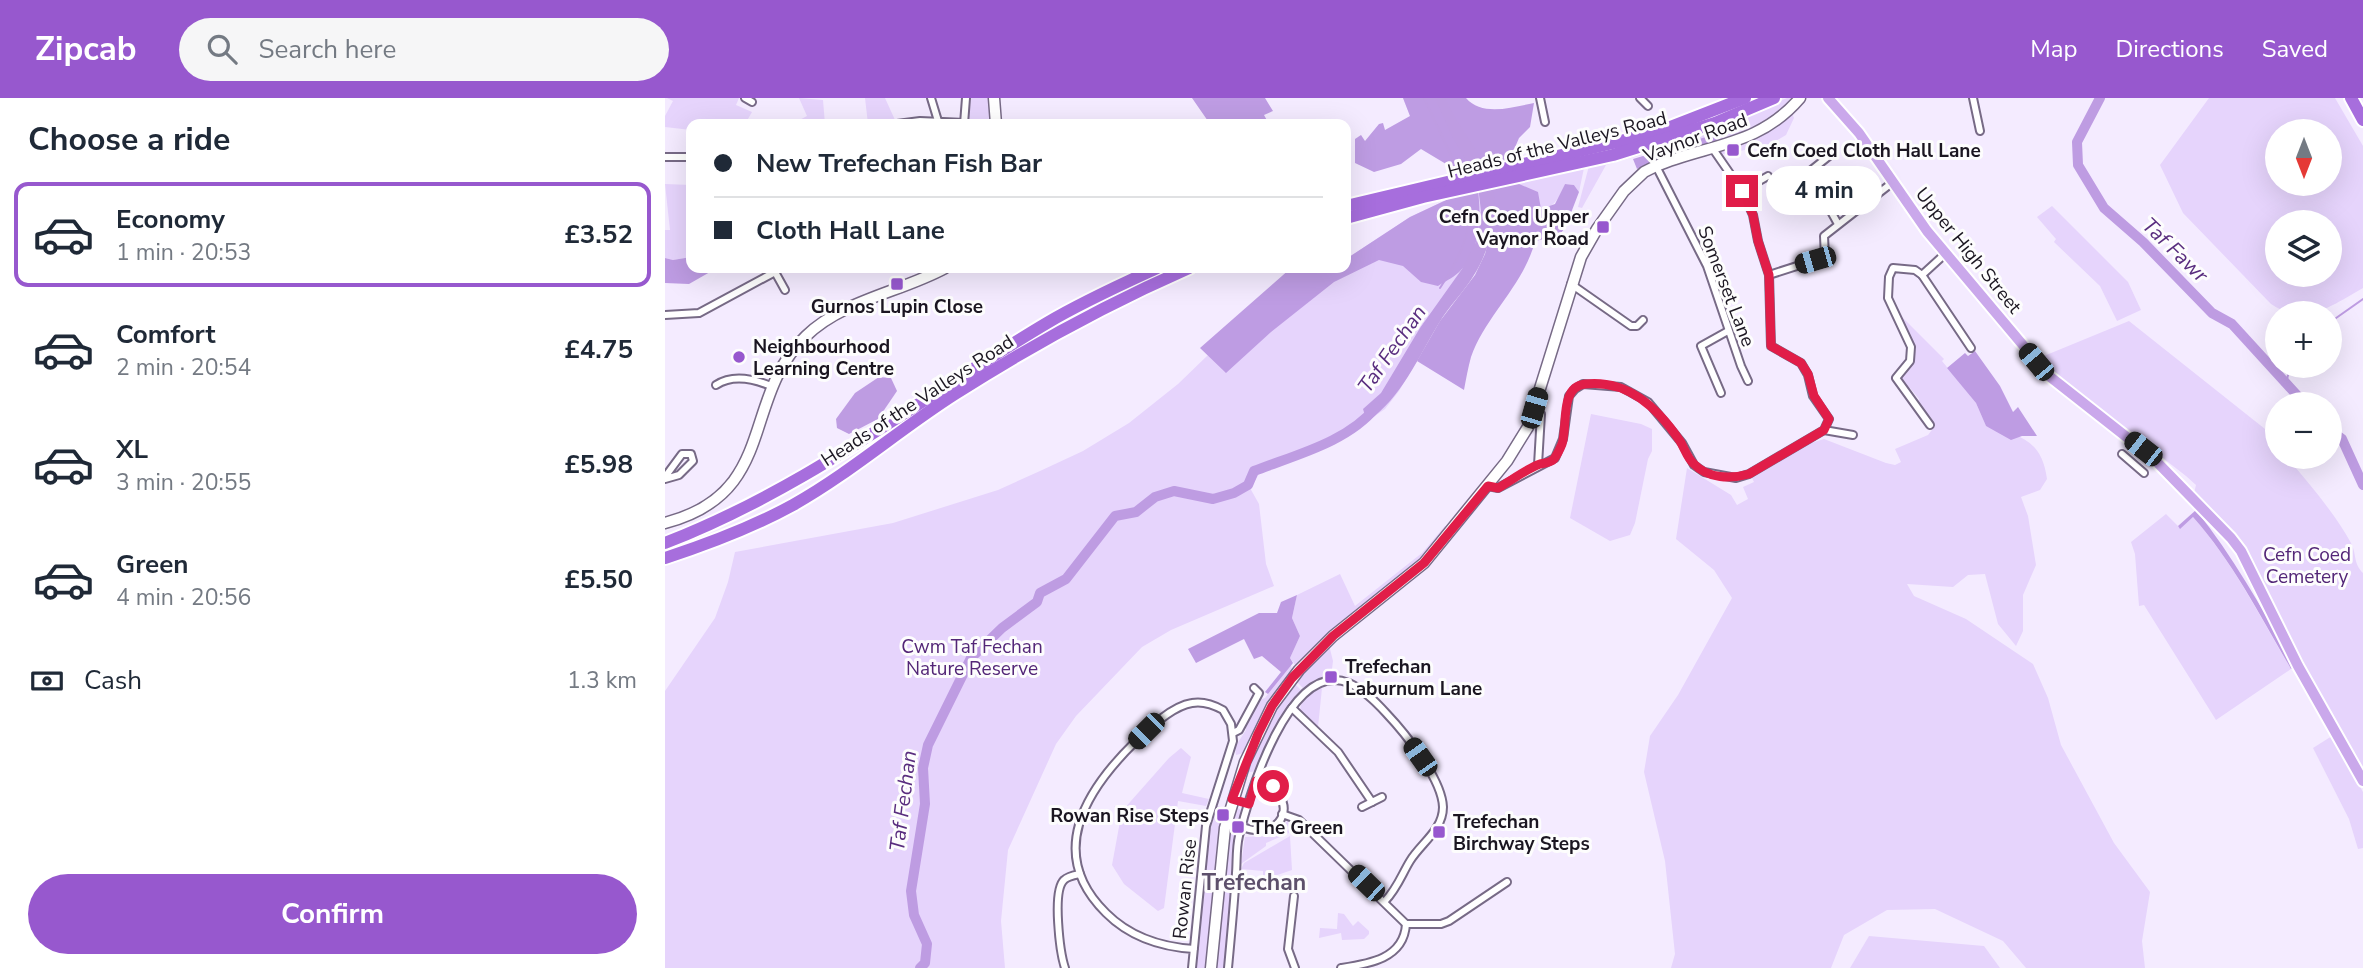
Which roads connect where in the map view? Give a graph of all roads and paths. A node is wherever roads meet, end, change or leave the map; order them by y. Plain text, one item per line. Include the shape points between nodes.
1 (932, 98) edge
2 (966, 98) edge
3 (994, 98) edge
4 (1540, 98) edge
5 (1640, 98) edge
6 (1745, 98) edge
7 (1774, 98) edge
8 (1800, 98) edge
9 (1828, 98) edge
10 (1973, 98) edge
11 (2351, 98) edge
12 (1649, 106) dead end
13 (937, 119) edge
14 (965, 119) edge
15 (996, 119) edge
16 (2363, 120) edge
17 (1545, 122) dead end
18 (1980, 131) dead end
19 (1713, 149) junction
20 (1834, 152) dead end
21 (665, 157) edge
22 (686, 157) edge
23 (1533, 166) junction
24 (1656, 166) junction
25 (1768, 176) dead end
26 (1893, 182) junction
27 (1742, 191) junction
28 (1422, 192) junction
29 (1351, 205) edge
30 (1351, 216) edge
31 (1838, 224) junction
32 (1946, 253) junction
33 (773, 273) edge
34 (776, 273) edge
35 (934, 273) edge
36 (1147, 273) edge
37 (1178, 273) edge
38 (1769, 275) junction
39 (1922, 275) junction
40 (1571, 284) junction
41 (785, 290) dead end
42 (665, 315) edge
43 (1643, 320) dead end
44 (1728, 331) junction
45 (1971, 348) dead end
46 (1748, 381) dead end
47 (716, 385) dead end
48 (773, 387) junction
49 (1721, 393) dead end
50 (1534, 408) junction
51 (1930, 425) dead end
52 (1824, 430) junction
53 (1853, 435) dead end
54 (2143, 449) junction
55 (2122, 454) dead end
56 (2132, 462) junction
57 (1538, 465) junction
58 (2144, 473) dead end
59 (665, 478) edge
60 (1488, 486) junction
61 (665, 523) edge
62 (665, 543) edge
63 (665, 558) edge
64 (1254, 688) dead end
65 (1292, 708) junction
66 (1233, 733) junction
67 (1230, 757) junction
68 (1245, 762) junction
69 (1256, 781) junction
70 (2363, 781) edge
71 (1382, 797) dead end
72 (1232, 799) junction
73 (1372, 802) junction
74 (1249, 804) junction
75 (1362, 807) dead end
76 (1282, 814) junction
77 (1242, 827) junction
78 (1080, 874) junction
79 (1507, 883) dead end
80 (1294, 896) dead end
81 (1385, 901) junction
82 (1406, 924) junction
83 (1194, 949) junction
84 (1065, 968) edge
85 (1192, 968) edge
86 (1211, 968) edge
87 (1228, 968) edge
88 (1296, 968) edge
89 (1341, 968) edge

1 - 13 street
2 - 14 street
3 - 15 street
4 - 17 street
5 - 12 street
6 - 23 highway, Heads of the Valleys Road via 1665,129
7 - 23 highway, Heads of the Valleys Road via 1715,123 1613,155
8 - 19 street, Vaynor Road via 1760,132
9 - 26 main road, Upper High Street via 1859,132
10 - 18 street
11 - 16 highway
19 - 24 street, Vaynor Road
19 - 27 street
20 - 31 street via 1809,172
21 - 22 street
23 - 28 highway, Heads of the Valleys Road
24 - 40 street, Vaynor Road via 1629,186 1605,218
24 - 44 street, Somerset Lane via 1707,267
25 - 27 street
26 - 31 street
26 - 32 main road, Upper High Street
27 - 38 street
28 - 29 highway, Heads of the Valleys Road
28 - 30 highway, Heads of the Valleys Road
31 - 38 street via 1824,236 1825,257
32 - 39 street
32 - 54 main road, Upper High Street via 2049,376
33 - 42 street via 699,313
34 - 41 street
35 - 48 street via 822,323 790,355
36 - 62 highway, Heads of the Valleys Road via 1050,321 808,475 750,507
37 - 63 highway, Heads of the Valleys Road via 1117,300 1003,364 792,505
38 - 52 street via 1771,346 1806,370 1814,396 1829,419
39 - 45 street
39 - 51 street via 1893,268 1888,293 1911,347 1910,361 1896,378
40 - 43 street via 1627,324 1637,326
40 - 50 street, Vaynor Road
44 - 46 street, Somerset Lane
44 - 49 street via 1701,346
47 - 48 street via 725,379 756,379
48 - 61 street via 746,464 735,481 709,505
50 - 57 street via 1541,414
50 - 60 street, Vaynor Road via 1519,443
52 - 53 street
52 - 57 street via 1749,474 1736,478 1704,472 1648,402 1621,387 1583,384 1569,396 1563,439 1555,458
54 - 56 street
54 - 70 main road, Upper High Street via 2241,551 2298,666
55 - 56 street
56 - 58 street
57 - 60 street via 1498,488
59 - 59 street via 685,471 693,461 691,454 682,454
60 - 68 street, Vaynor Road via 1424,563 1333,636 1299,670 1272,706
64 - 66 street via 1259,693
65 - 69 street via 1269,746
65 - 73 street via 1338,752
65 - 81 street via 1310,688 1324,682 1349,683 1369,695 1397,724 1433,779 1443,806 1437,827
66 - 67 street, Rowan Rise
66 - 78 street via 1223,710 1199,702 1180,708 1146,731 1118,758 1083,810 1075,838
67 - 68 street
67 - 83 street, Rowan Rise via 1206,826
68 - 72 street, Vaynor Road
69 - 74 street
69 - 76 street via 1279,793
71 - 73 street
72 - 74 street
72 - 86 street, Vaynor Road via 1220,864
73 - 75 street
74 - 77 street
76 - 77 street via 1268,830
76 - 81 street via 1299,820
77 - 87 street
78 - 83 street via 1101,908 1124,928 1156,943
78 - 84 street via 1066,878 1060,887
79 - 82 street via 1449,921
80 - 88 street via 1288,949
81 - 82 street
82 - 89 street via 1401,941 1385,957
83 - 85 street, Rowan Rise

